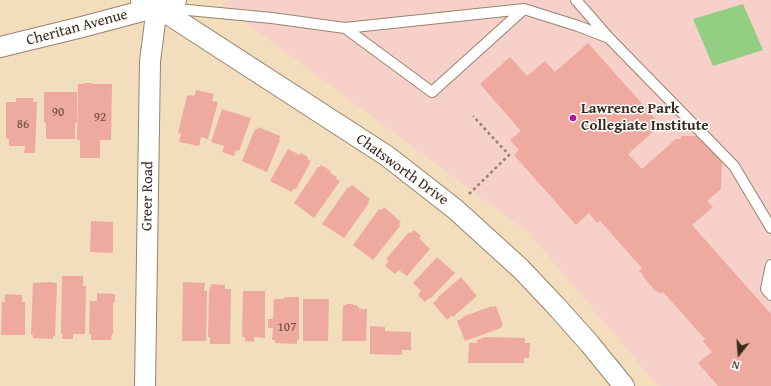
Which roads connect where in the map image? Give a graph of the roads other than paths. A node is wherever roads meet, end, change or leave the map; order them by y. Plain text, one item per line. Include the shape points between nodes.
1 (176, 0) edge
2 (576, 0) edge
3 (149, 3) edge
4 (524, 9) junction
5 (345, 28) junction
6 (609, 38) junction
7 (0, 47) edge
8 (771, 228) edge
9 (771, 265) edge
10 (771, 295) edge
11 (145, 386) edge
12 (624, 386) edge

1 - 3 street, Cheritan Avenue
2 - 6 lane
3 - 5 lane
3 - 7 street, Cheritan Avenue via 46,36
3 - 11 street, Greer Road
3 - 12 street, Chatsworth Drive via 387,156 455,209 551,300
4 - 5 lane
4 - 5 lane via 432,92
4 - 6 lane
6 - 8 lane via 734,166
9 - 10 lane via 766,289

